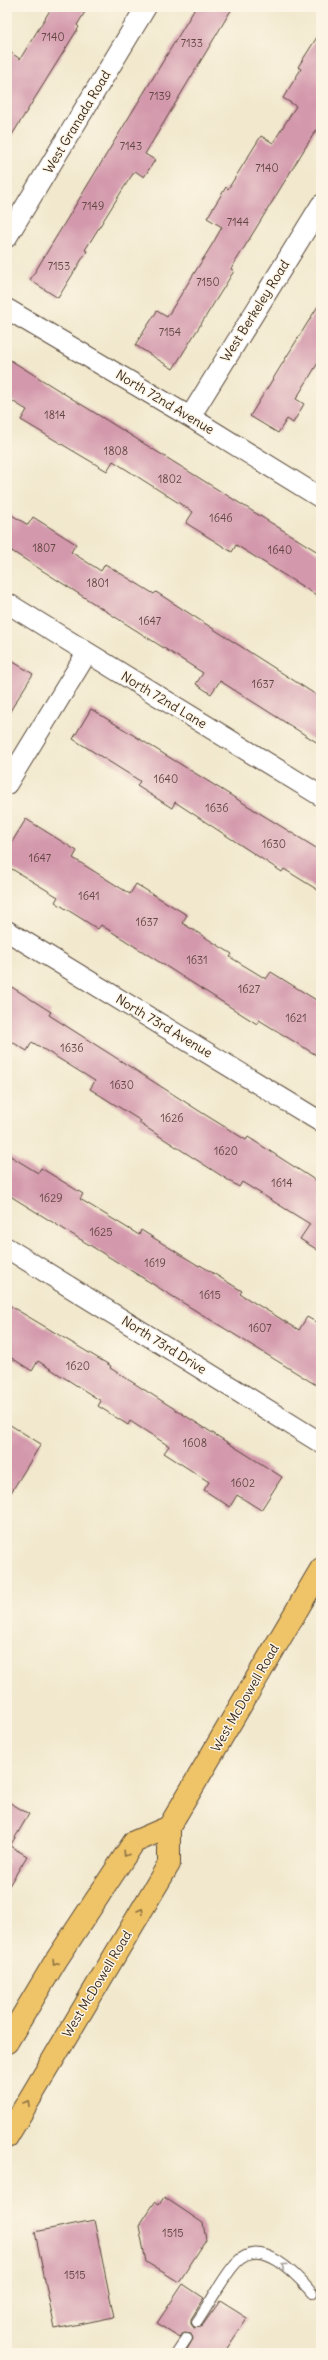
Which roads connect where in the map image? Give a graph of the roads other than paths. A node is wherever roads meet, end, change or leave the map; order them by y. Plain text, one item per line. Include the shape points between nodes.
1 (146, 7) edge
2 (321, 205) edge
3 (7, 237) edge
4 (7, 309) edge
5 (190, 417) junction
6 (321, 498) edge
7 (7, 603) edge
8 (87, 653) junction
9 (7, 784) edge
10 (321, 796) edge
11 (7, 931) edge
12 (321, 1122) edge
13 (7, 1248) edge
14 (321, 1443) edge
15 (321, 1569) edge
16 (169, 1827) junction
17 (7, 2042) edge
18 (7, 2137) edge
19 (312, 2292) dead end
20 (197, 2322) dead end
21 (187, 2338) dead end
22 (177, 2353) edge

1 - 3 street, West Granada Road
2 - 5 street, West Berkeley Road
4 - 5 street, North 72nd Avenue
5 - 6 street, North 72nd Avenue
7 - 8 street, North 72nd Lane
8 - 9 street
8 - 10 street, North 72nd Lane
11 - 12 street, North 73rd Avenue
13 - 14 street, North 73rd Drive
15 - 16 main road, West McDowell Road
16 -> 17 main road via 134,1842 55,1962
18 -> 16 main road, West McDowell Road via 169,1864
19 -> 20 lane via 271,2257 248,2255 236,2262
21 - 22 lane

